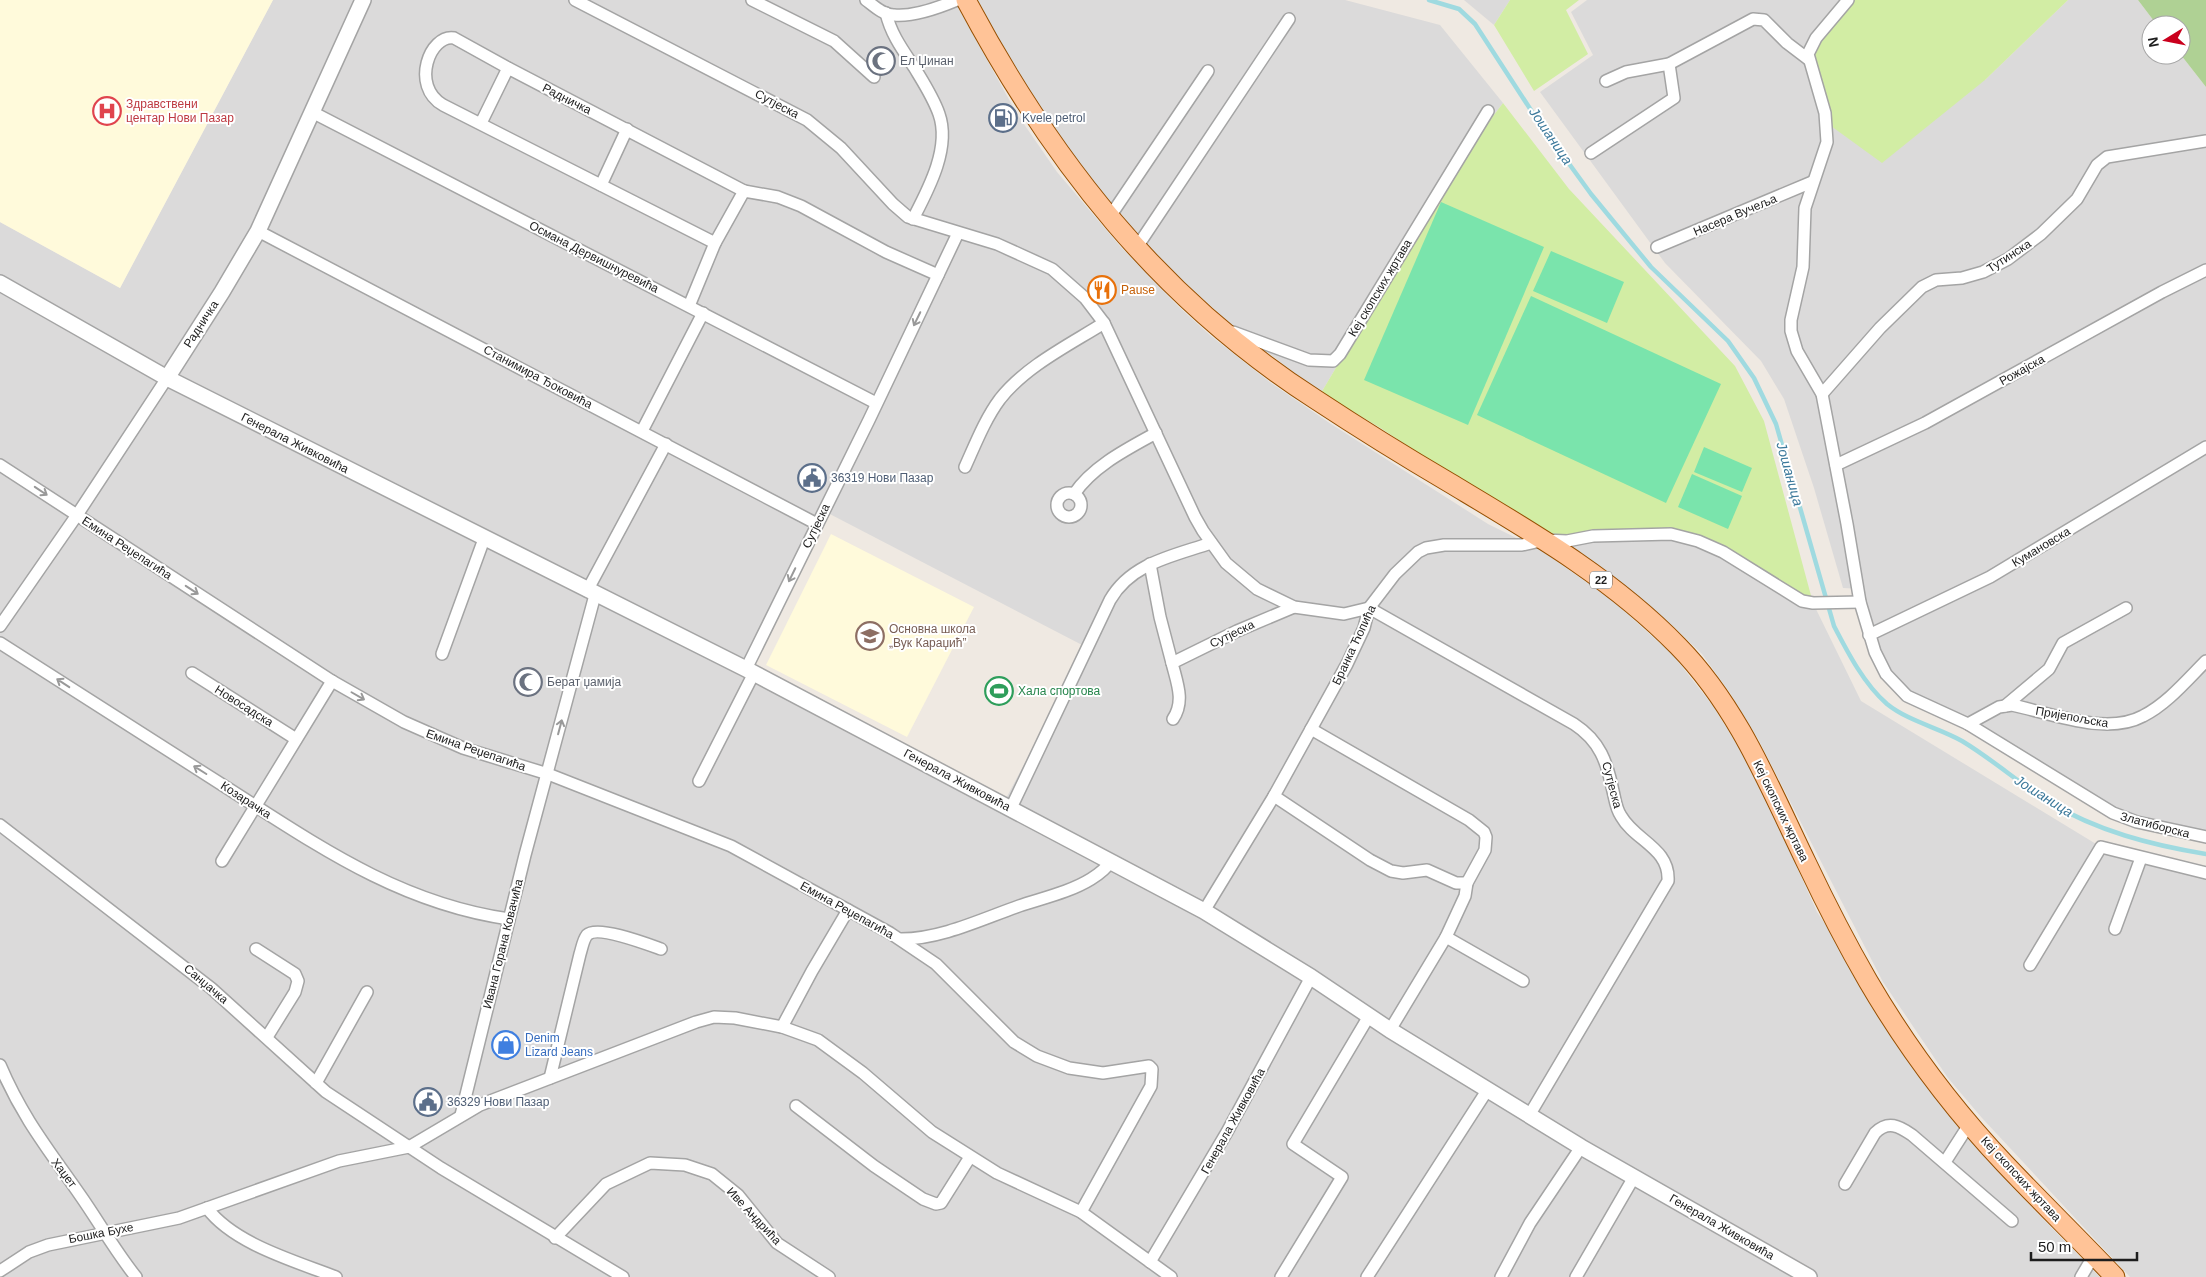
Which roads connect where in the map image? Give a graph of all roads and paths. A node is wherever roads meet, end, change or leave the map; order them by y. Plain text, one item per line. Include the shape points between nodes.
1 (363, 0) edge
2 (575, 0) edge
3 (752, 0) edge
4 (866, 0) edge
5 (957, 0) edge
6 (966, 0) edge
7 (1848, 0) edge
8 (886, 13) junction
9 (1289, 19) dead end
10 (1808, 59) junction
11 (1669, 64) junction
12 (508, 68) junction
13 (1208, 71) dead end
14 (874, 77) dead end
15 (1606, 81) dead end
16 (1488, 111) dead end
17 (312, 112) junction
18 (481, 123) junction
19 (627, 129) junction
20 (2206, 141) edge
21 (1591, 153) dead end
22 (1812, 182) junction
23 (601, 185) junction
24 (744, 191) junction
25 (1109, 218) junction
26 (913, 219) junction
27 (258, 231) junction
28 (958, 232) junction
29 (713, 242) junction
30 (1138, 247) junction
31 (1657, 247) dead end
32 (2206, 270) edge
33 (938, 275) junction
34 (0, 284) edge
35 (689, 306) junction
36 (703, 313) junction
37 (1104, 323) junction
38 (1219, 327) junction
39 (167, 378) junction
40 (1822, 394) junction
41 (876, 402) junction
42 (642, 432) junction
43 (1156, 433) junction
44 (666, 444) junction
45 (2206, 447) edge
46 (0, 465) edge
47 (1836, 465) junction
48 (965, 467) dead end
49 (1074, 494) dead end
50 (77, 515) junction
51 (817, 524) junction
52 (484, 539) junction
53 (1545, 540) junction
54 (1211, 543) junction
55 (1150, 564) junction
56 (591, 593) junction
57 (1860, 602) junction
58 (1294, 607) junction
59 (1369, 608) junction
60 (2126, 608) dead end
61 (0, 626) edge
62 (1869, 635) junction
63 (0, 643) edge
64 (442, 654) dead end
65 (2206, 661) edge
66 (1172, 663) junction
67 (750, 671) junction
68 (192, 673) dead end
69 (332, 681) junction
70 (2006, 706) junction
71 (1173, 719) dead end
72 (1968, 724) junction
73 (1311, 729) junction
74 (296, 739) junction
75 (548, 774) junction
76 (699, 781) dead end
77 (1274, 796) junction
78 (256, 806) junction
79 (1011, 808) junction
80 (0, 824) edge
81 (2206, 837) edge
82 (2140, 858) junction
83 (222, 861) dead end
84 (1111, 862) junction
85 (2206, 873) edge
86 (1467, 883) junction
87 (848, 910) junction
88 (1204, 911) junction
89 (509, 919) junction
90 (2115, 929) dead end
91 (1446, 937) junction
92 (901, 939) junction
93 (661, 948) dead end
94 (256, 949) dead end
95 (2030, 965) dead end
96 (1311, 977) junction
97 (1523, 980) dead end
98 (367, 992) dead end
99 (1369, 1016) junction
100 (782, 1027) junction
101 (1390, 1030) junction
102 (266, 1037) junction
103 (0, 1065) edge
104 (550, 1078) junction
105 (316, 1083) junction
106 (1488, 1090) junction
107 (796, 1106) dead end
108 (1530, 1114) junction
109 (461, 1115) junction
110 (1970, 1123) junction
111 (409, 1147) junction
112 (1581, 1147) junction
113 (970, 1157) junction
114 (1945, 1162) junction
115 (1634, 1177) junction
116 (1845, 1184) dead end
117 (207, 1208) junction
118 (1081, 1212) junction
119 (2012, 1221) dead end
120 (104, 1232) junction
121 (555, 1238) junction
122 (2094, 1255) junction
123 (1150, 1262) junction
124 (0, 1272) edge
125 (136, 1277) edge
126 (336, 1277) edge
127 (623, 1277) edge
128 (829, 1277) edge
129 (1171, 1277) edge
130 (1281, 1277) edge
131 (1367, 1277) edge
132 (1501, 1277) edge
133 (1576, 1277) edge
134 (1809, 1277) edge
135 (2081, 1277) edge
136 (2116, 1277) edge

1 - 17 street, Радничка
2 - 26 street, Сутјеска via 808,120 856,163 893,204
3 - 14 street via 834,41
4 - 8 street
5 - 8 street via 918,12 894,16
6 - 25 main road, Кеј скопских жртава / 22 via 1000,65 1031,113
7 - 10 street via 1816,38
8 - 26 street via 890,30 929,92 940,116 942,137 936,166
9 - 30 street
10 - 11 street via 1764,20 1753,18
10 - 22 street via 1818,84 1827,126 1827,142
11 - 15 street via 1626,72
11 - 21 street via 1674,98
12 - 18 street
12 - 18 street, Радничка via 454,38 442,39 434,50 424,76 431,96
12 - 19 street, Радничка
13 - 25 street
16 - 38 street, Кеј скопских жртава via 1333,361 1308,360
17 - 27 street, Радничка
17 - 35 street, Османа Дервишнуревића
18 - 23 street, Радничка
19 - 23 street
19 - 24 street, Радничка
20 - 40 street, Тутинска via 2107,158 2097,165 2077,199 2041,234 2008,259 1983,272 1936,280 1922,287 1880,328
22 - 31 street, Насера Вучеља
22 - 40 street via 1803,217 1803,267 1791,331 1797,351
23 - 29 street, Радничка
24 - 29 street
24 - 33 street via 778,197 801,206 886,252
25 - 30 main road, Кеј скопских жртава / 22
26 - 28 street, Сутјеска
27 - 39 street, Радничка
27 - 42 street, Станимира Ђоковића
28 - 33 street, Сутјеска
28 - 37 street, Сутјеска via 997,244 1052,269 1086,298
29 - 35 street
30 - 38 main road, Кеј скопских жртава / 22
32 - 47 street, Рожајска via 1955,408
33 -> 41 street, Сутјеска
34 - 39 street, Генерала Живковића
35 - 36 street, Османа Дервишнуревића
36 - 41 street, Османа Дервишнуревића
36 - 42 street
37 - 43 street, Сутјеска
37 - 48 street via 1037,366 1010,389 995,407
38 - 53 main road, Кеј скопских жртава / 22 via 1315,399
39 - 50 street, Радничка
39 - 52 street, Генерала Живковића
40 - 47 street
41 - 51 street, Сутјеска
42 - 44 street, Станимира Ђоковића
43 - 49 street via 1109,461 1085,480
43 - 54 street, Сутјеска via 1195,517
44 - 51 street, Станимира Ђоковића
44 - 56 street
45 - 62 street, Кумановска via 1990,577
46 -> 50 street, Емина Реџепагића
47 - 57 street
50 - 61 street, Радничка
50 -> 69 street, Емина Реџепагића
51 -> 67 street, Сутјеска
52 - 56 street, Генерала Живковића
52 - 64 street
53 - 57 street via 1671,534 1743,563 1790,594 1814,603
53 - 59 street, Бранка Ћопића via 1522,545 1426,548 1405,564
53 - 110 main road, Кеј скопских жртава / 22 via 1648,617 1707,679 1759,764 1871,986 1917,1056
54 - 55 street
54 - 58 street, Сутјеска via 1226,563 1246,581
55 - 66 street
55 - 79 street via 1132,574 1115,592
56 - 67 street, Генерала Живковића
75 -> 56 street
57 - 62 street
58 - 59 street, Сутјеска via 1344,614
58 - 66 street, Сутјеска
59 - 73 street, Бранка Ћопића via 1358,642
59 - 108 street, Сутјеска via 1584,730 1603,752 1620,815 1630,829 1659,852 1667,867 1668,881
60 - 70 street, Пријепољска via 2063,643 2050,669
62 - 72 street via 1891,682 1907,696
78 -> 63 street, Козарачка
65 - 70 street, Пријепољска via 2155,708 2143,716 2118,724 2102,725
66 - 71 street via 1180,700
67 - 76 street, Сутјеска
67 - 79 street, Генерала Живковића
68 - 74 street, Новосадска
69 - 74 street
69 -> 75 street, Емина Реџепагића via 427,734
70 - 72 street, Пријепољска
72 - 81 street, Златиборска via 2123,818
73 - 77 street, Бранка Ћопића
73 - 86 street via 1469,820 1484,832 1485,850
74 - 78 street
75 - 87 street, Емина Реџепагића via 731,846
75 - 89 street, Ивана Горана Ковачића
77 - 86 street via 1370,860 1391,870 1403,873 1427,870 1456,883
77 - 88 street, Бранка Ћопића
78 - 83 street
78 - 89 street, Козарачка via 310,842 396,887 461,911
79 - 84 street, Генерала Живковића
80 - 102 street, Санџачка via 188,969
82 - 85 street
82 - 90 street
82 - 95 street via 2100,847
84 - 88 street, Генерала Живковића
84 - 92 street, Емина Реџепагића via 1105,870 1071,889 956,928
86 - 91 street
87 - 92 street, Емина Реџепагића
87 - 100 street
88 - 96 street, Генерала Живковића
89 - 109 street, Ивана Горана Ковачића
91 - 97 street
91 - 101 street
92 - 118 street, Емина Реџепагића via 948,974 1014,1042 1037,1056 1069,1068 1103,1073 1142,1066 1152,1069 1150,1086
93 - 104 street via 604,932 588,934
94 - 102 street via 295,974 298,981 295,992
96 - 99 street, Генерала Живковића
96 - 123 street, Генерала Живковића via 1228,1132
98 - 105 street
99 - 101 street, Генерала Живковића
99 - 130 street via 1293,1144 1342,1176
100 - 104 street via 714,1017
100 - 113 street via 818,1040 836,1052 932,1132
101 - 106 street, Генерала Живковића
102 - 105 street, Санџачка
103 - 120 street, Хаџет via 31,1126
104 - 109 street
105 - 111 street, Санџачка
106 - 108 street, Генерала Живковића
106 - 131 street
107 - 113 street via 874,1166 929,1203 941,1203
108 - 112 street, Генерала Живковића
109 - 111 street
110 - 114 street, Кеј скопских жртава
110 - 122 main road, Кеј скопских жртава / 22 via 2002,1162
111 - 117 street, Бошка Бухе via 339,1160
111 - 121 street
112 - 115 street, Генерала Живковића
112 - 132 street via 1534,1217
113 - 118 street
114 - 116 street via 1899,1126 1887,1125 1875,1133
114 - 119 street
115 - 133 street
115 - 134 street, Генерала Живковића
117 - 120 street, Бошка Бухе via 160,1222
117 - 126 street via 218,1222 242,1239
118 - 123 street
120 - 124 street, Бошка Бухе via 38,1248
120 - 125 street, Хаџет
121 - 127 street
121 - 128 street, Иве Андрића via 606,1184 650,1163 685,1165 712,1174 738,1195 777,1243
122 - 135 street
122 - 136 main road, Кеј скопских жртава / 22
123 - 129 street

